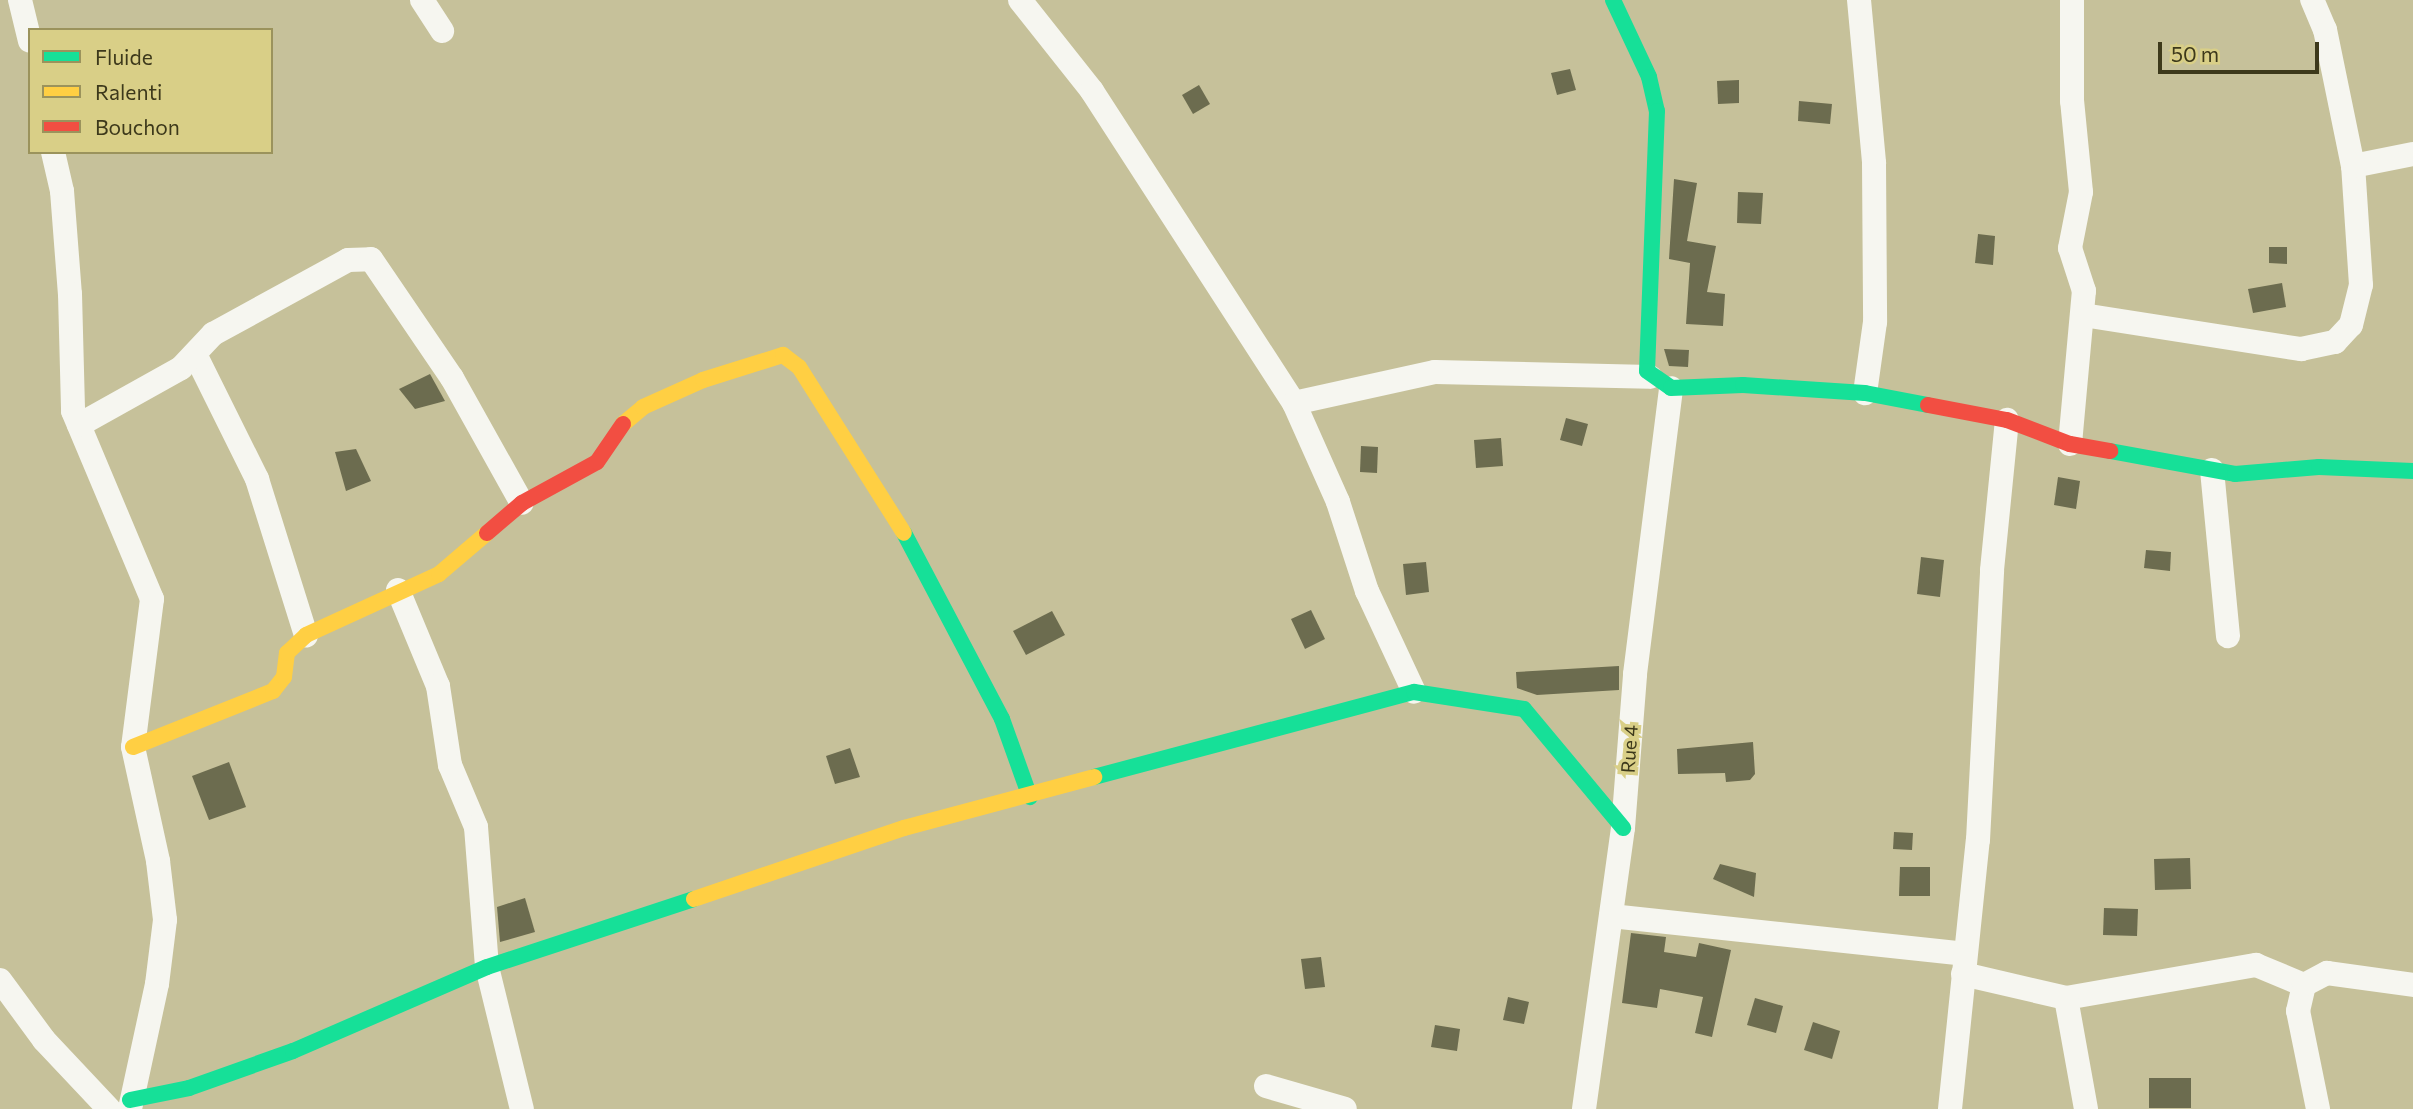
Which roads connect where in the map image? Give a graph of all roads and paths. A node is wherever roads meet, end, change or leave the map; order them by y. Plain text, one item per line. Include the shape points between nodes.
1 (20, 0) edge
2 (422, 0) edge
3 (1020, 0) edge
4 (1613, 0) edge
5 (1859, 0) edge
6 (2072, 0) edge
7 (2312, 0) edge
8 (442, 31) dead end
9 (28, 33) edge
10 (53, 154) edge
11 (2413, 154) edge
12 (2353, 166) junction
13 (2083, 315) junction
14 (195, 354) junction
15 (1661, 383) junction
16 (1865, 393) junction
17 (1294, 403) junction
18 (2007, 420) junction
19 (79, 425) junction
20 (2070, 444) junction
21 (2212, 470) junction
22 (2413, 471) edge
23 (522, 503) junction
24 (398, 590) junction
25 (306, 635) junction
26 (2228, 636) dead end
27 (1414, 692) junction
28 (132, 747) junction
29 (1030, 797) junction
30 (1623, 828) junction
31 (1611, 916) junction
32 (1964, 964) junction
33 (487, 967) junction
34 (0, 981) edge
35 (2304, 985) junction
36 (2413, 985) edge
37 (2066, 998) junction
38 (1266, 1086) dead end
39 (123, 1106) edge
40 (523, 1109) edge
41 (1345, 1109) edge
42 (1584, 1109) edge
43 (1950, 1109) edge
44 (2086, 1109) edge
45 (2318, 1109) edge

1 - 9 street
2 - 8 street
3 - 17 street via 1092,91
4 - 15 street via 1649,77 1657,111 1644,344
5 - 16 street via 1874,163 1875,322
6 - 13 street via 2072,101 2081,192 2070,248 2084,291
7 - 12 street via 2325,30 2330,77
10 - 19 street via 62,191 71,294 69,388
11 - 12 street
12 - 13 street via 2361,285 2351,324 2335,342 2301,349
13 - 20 street
14 - 19 street via 181,368
14 - 23 street via 213,334 348,260 371,259 452,378
14 - 25 street via 257,479
15 - 16 street
15 - 17 street via 1435,372
15 - 30 street, Rue 4
16 - 18 street
17 - 27 street via 1338,502 1367,591
18 - 20 street
18 - 32 street via 1992,570 1978,840
19 - 28 street via 152,599
20 - 21 street
21 - 22 street via 2260,476 2319,467
21 - 26 street
23 - 24 street via 439,573
23 - 29 street via 597,462 623,424 643,407 703,380 790,356 890,509 957,625 1002,719
24 - 25 street
24 - 33 street via 438,686 450,765 476,827
25 - 28 street via 287,653 284,677 273,691
27 - 29 street via 1325,712
27 - 30 street via 1524,709
28 - 39 street via 158,861 165,920 158,985
29 - 33 street via 892,832 741,880 649,918
30 - 31 street, Rue 4
31 - 32 street
31 - 42 street, Rue 4
32 - 37 street
32 - 43 street
33 - 39 street via 293,1051
33 - 40 street
34 - 39 street via 44,1040
35 - 36 street via 2328,973
35 - 37 street via 2256,965
35 - 45 street via 2298,1011
37 - 44 street
38 - 41 street

